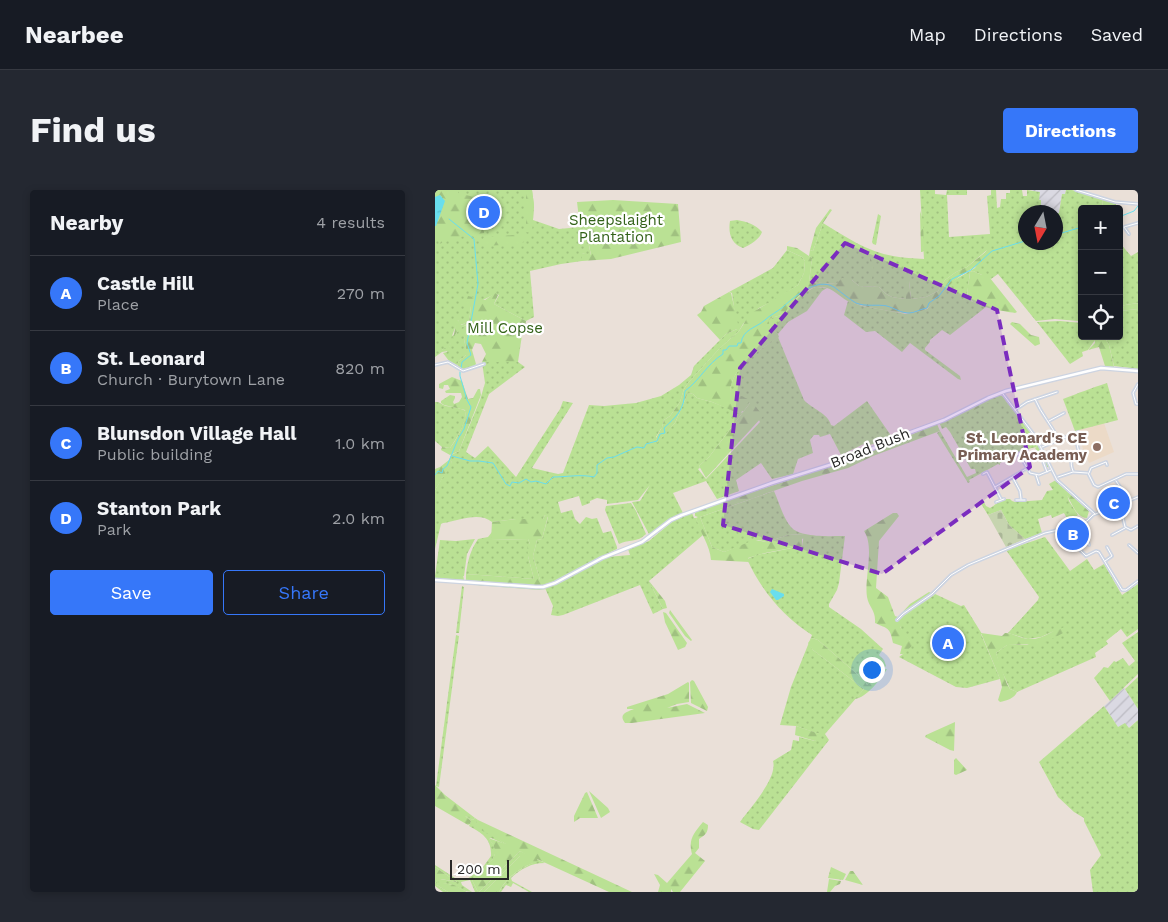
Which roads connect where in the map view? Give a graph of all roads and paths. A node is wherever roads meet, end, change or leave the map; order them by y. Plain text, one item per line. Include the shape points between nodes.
1 (1076, 190) edge
2 (1138, 204) edge
3 (1138, 223) edge
4 (1129, 234) dead end
5 (484, 364) dead end
6 (435, 365) edge
7 (1138, 371) edge
8 (1138, 384) edge
9 (1057, 392) dead end
10 (1002, 393) junction
11 (1035, 399) junction
12 (1137, 404) edge
13 (1133, 406) dead end
14 (1015, 410) junction
15 (1064, 413) dead end
16 (1048, 421) junction
17 (1079, 435) dead end
18 (1059, 439) junction
19 (1077, 444) dead end
20 (1041, 448) junction
21 (1024, 451) dead end
22 (1019, 454) junction
23 (1015, 456) dead end
24 (1041, 458) dead end
25 (1107, 464) dead end
26 (1027, 468) junction
27 (990, 470) dead end
28 (1052, 470) junction
29 (987, 472) junction
30 (1047, 472) junction
31 (1073, 472) junction
32 (983, 474) dead end
33 (1036, 474) junction
34 (1088, 474) junction
35 (1138, 474) edge
36 (1013, 477) junction
37 (1056, 478) junction
38 (1115, 480) junction
39 (1039, 484) dead end
40 (995, 487) junction
41 (1138, 497) edge
42 (1016, 500) dead end
43 (1021, 500) junction
44 (1025, 500) dead end
45 (1129, 501) junction
46 (996, 502) dead end
47 (1117, 506) junction
48 (1091, 511) junction
49 (1096, 514) junction
50 (1091, 517) junction
51 (1087, 521) junction
52 (1138, 526) edge
53 (1125, 527) junction
54 (1083, 534) junction
55 (1112, 534) dead end
56 (1089, 545) dead end
57 (1129, 545) dead end
58 (1107, 547) dead end
59 (1138, 553) edge
60 (1105, 562) junction
61 (435, 580) edge
62 (1138, 581) edge
63 (897, 620) dead end

1 - 2 street via 1115,202
3 - 4 street via 1124,227
5 - 6 street via 463,371 449,362
7 - 10 main road, Broad Bush via 1101,368
8 - 12 street via 1133,393
9 - 11 street
10 - 14 street
10 - 61 main road, Broad Bush via 852,458 682,514 647,539 543,587
11 - 14 street
11 - 16 street
12 - 13 street
14 - 20 street
15 - 16 street
16 - 18 street
17 - 18 street via 1078,432
18 - 20 street
19 - 31 street via 1079,453 1071,462
20 - 28 street
21 - 22 street
22 - 23 street
22 - 26 street
24 - 30 street
25 - 34 street via 1092,468
26 - 33 street
26 - 36 street
27 - 29 street
28 - 30 street
28 - 37 street
29 - 32 street
29 - 40 street
30 - 33 street
31 - 34 street
31 - 37 street
33 - 39 street
34 - 38 street via 1094,485 1099,487
35 - 38 street via 1128,474
36 - 40 street
36 - 43 street
37 - 48 street
38 - 45 street
40 - 46 street via 1003,499
41 - 45 street
42 - 43 street
43 - 44 street
45 - 47 street
47 - 49 street
47 - 53 street
48 - 49 street
48 - 50 street
49 - 50 street
50 - 51 street
51 - 54 street
51 - 63 street via 1045,533 968,565 951,575 931,595
52 - 53 street via 1132,530
53 - 55 street
54 - 56 street
54 - 60 street via 1078,544 1082,554 1086,556 1099,551
57 - 59 street
58 - 60 street via 1112,556
60 - 62 street via 1122,590

